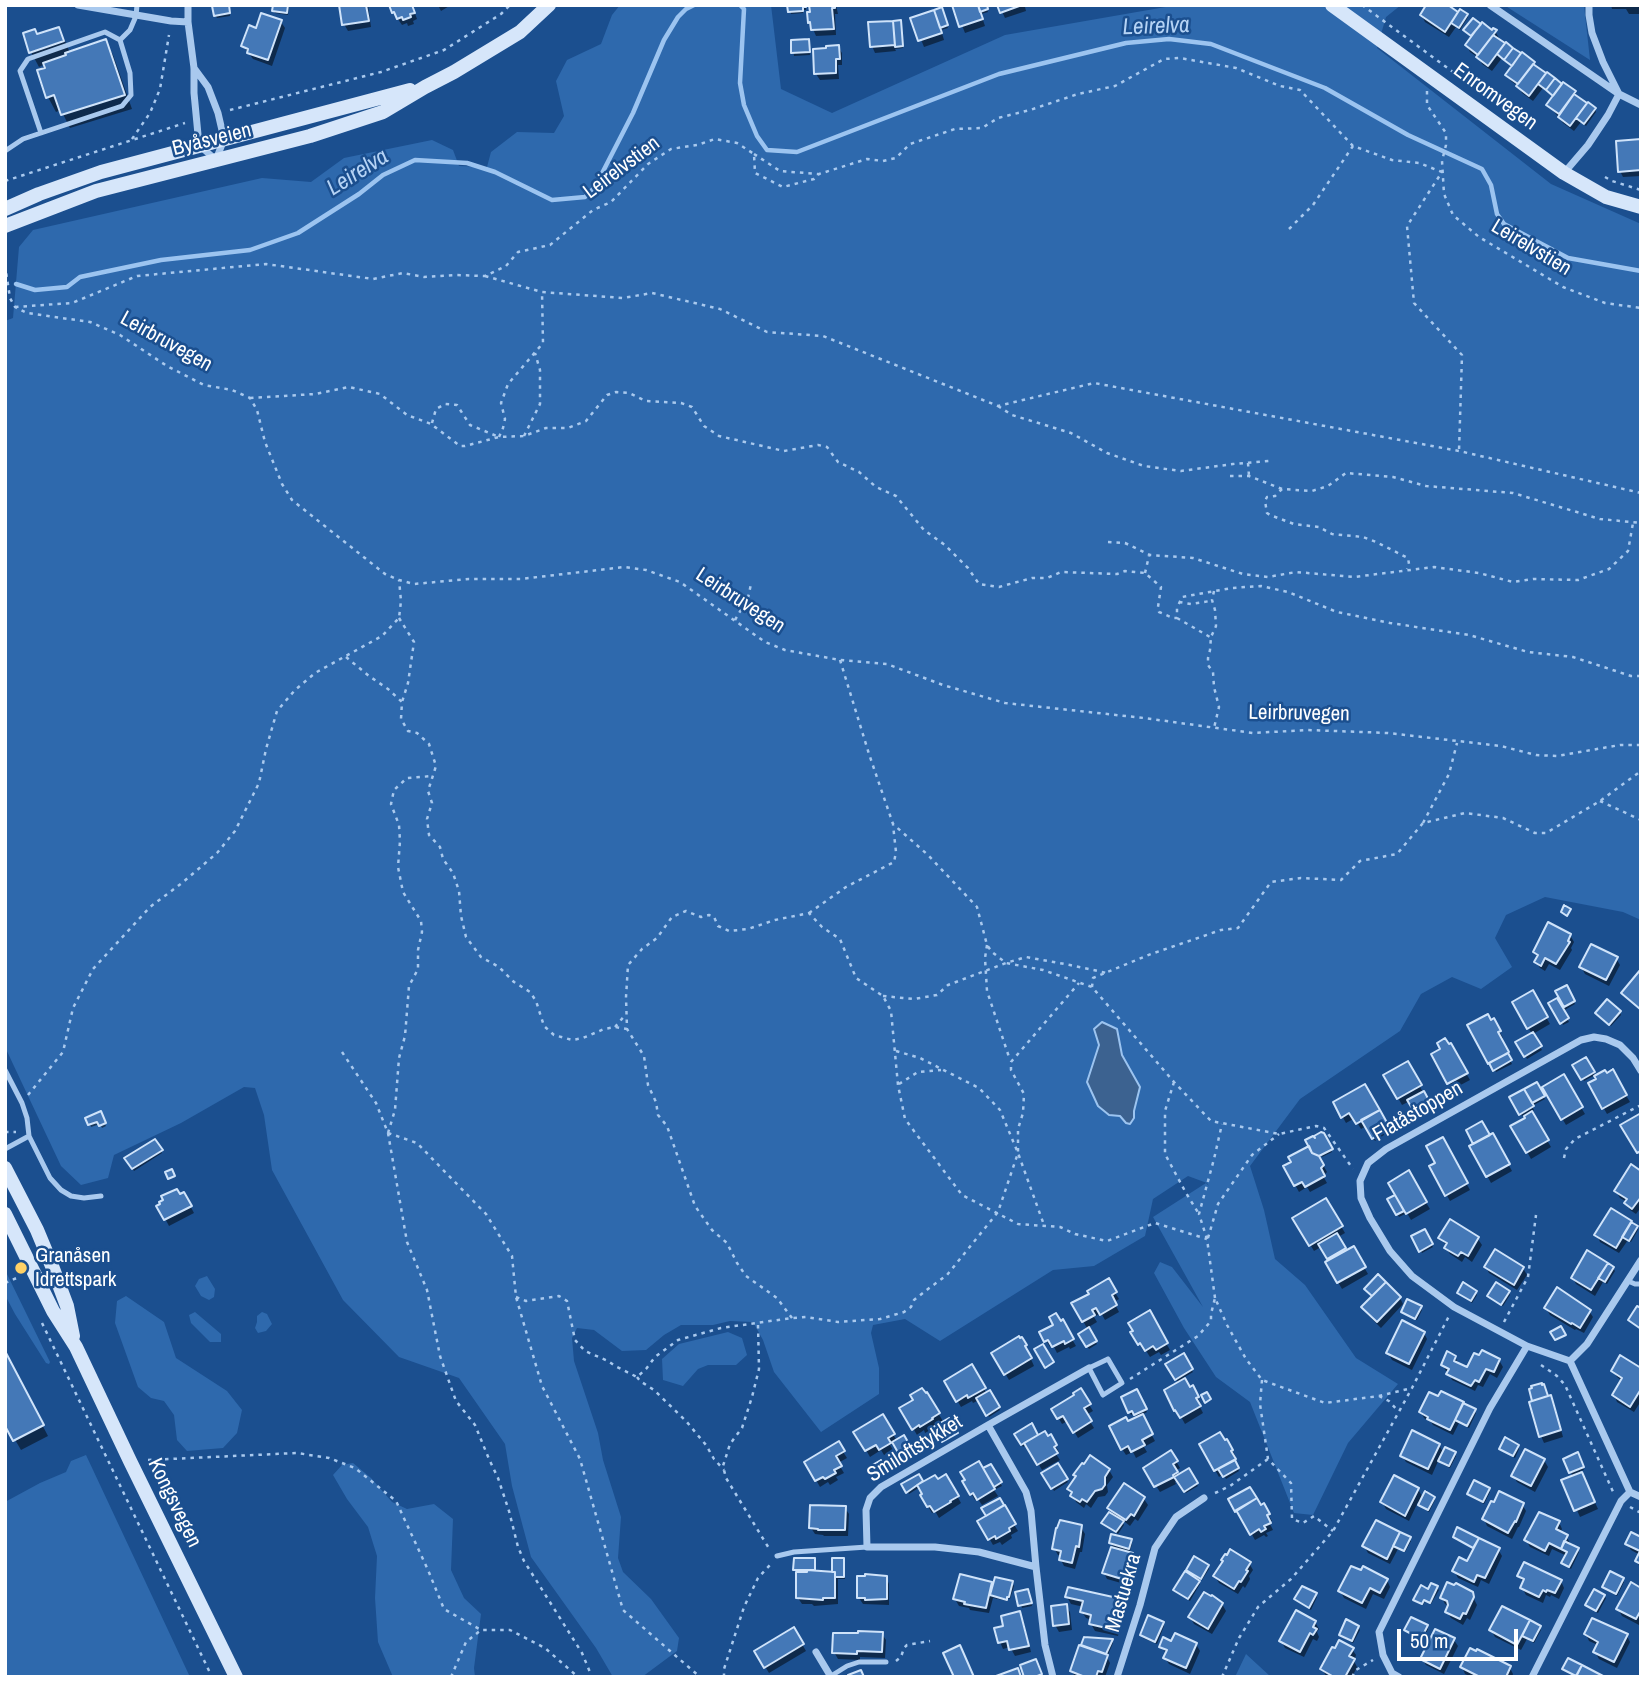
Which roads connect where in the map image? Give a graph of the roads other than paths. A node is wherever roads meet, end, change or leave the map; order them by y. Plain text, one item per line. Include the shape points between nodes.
1 (78, 5) edge
2 (137, 5) edge
3 (188, 5) edge
4 (549, 5) edge
5 (1332, 5) edge
6 (1490, 5) edge
7 (1589, 5) edge
8 (136, 16) junction
9 (188, 22) junction
10 (120, 40) junction
11 (194, 68) junction
12 (425, 87) junction
13 (1619, 94) junction
14 (1641, 105) edge
15 (41, 133) junction
16 (224, 139) junction
17 (199, 145) junction
18 (5, 151) edge
19 (216, 160) junction
20 (1564, 173) junction
21 (1641, 207) edge
22 (5, 209) edge
23 (5, 226) edge
24 (5, 1070) edge
25 (1641, 1071) edge
26 (29, 1136) junction
27 (5, 1149) edge
28 (5, 1168) edge
29 (101, 1196) dead end
30 (5, 1214) edge
31 (1641, 1260) edge
32 (1628, 1281) junction
33 (1641, 1284) edge
34 (1527, 1346) junction
35 (76, 1347) junction
36 (1570, 1361) junction
37 (1089, 1368) junction
38 (988, 1425) junction
39 (1630, 1492) junction
40 (1641, 1497) edge
41 (1204, 1498) road end
42 (867, 1547) junction
43 (777, 1556) road end
44 (1036, 1567) junction
45 (816, 1651) dead end
46 (886, 1662) road end
47 (236, 1677) edge
48 (831, 1677) edge
49 (1053, 1677) edge
50 (1117, 1677) edge
51 (1399, 1677) edge
52 (1532, 1677) edge

1 - 8 street
2 - 8 lane
3 - 9 street
4 - 12 main road, Byåsveien via 520,32
5 - 20 main road, Enromvegen
6 - 13 street
7 - 13 street via 1592,33
8 - 9 street
8 - 10 lane
9 - 11 street
10 - 15 lane via 131,95 122,106
10 - 15 lane via 105,32 28,59 20,71
11 - 16 street via 208,87
11 - 17 street
12 - 16 main road, Byåsveien
12 - 19 main road, Byåsveien via 383,112
13 - 14 street
13 - 20 street via 1588,145
15 - 18 lane
16 - 17 main road, Byåsveien
16 - 19 street
17 - 19 street
17 - 22 main road, Byåsveien via 101,172
19 - 23 main road, Byåsveien via 96,191
20 - 21 main road, Enromvegen via 1606,197
24 - 26 lane via 22,1103
25 - 34 street, Flatåstoppen via 1620,1045 1594,1037 1581,1040 1386,1149 1368,1163 1360,1181 1370,1218 1412,1276 1454,1307
26 - 27 lane
26 - 29 lane via 61,1190 84,1198
28 - 35 main road, Kongsvegen via 52,1266
30 - 35 main road, Kongsvegen
31 - 32 street
32 - 33 lane
32 - 36 street via 1587,1344
34 - 36 street
34 - 51 street via 1490,1408 1379,1632 1382,1655
35 - 47 main road, Kongsvegen
36 - 39 street
37 - 37 lane via 1103,1395 1122,1383 1108,1359
37 - 38 street, Smiloftstykket
38 - 42 street, Smiloftstykket via 881,1487 870,1498
38 - 44 street, Smiloftstykket via 1026,1492
39 - 40 street
39 - 52 street via 1621,1501
41 - 50 street, Mastuekra via 1176,1517 1155,1548
42 - 43 lane
42 - 44 street via 979,1552
44 - 49 street, Smiloftstykket
45 - 48 street
46 - 48 lane via 859,1662

